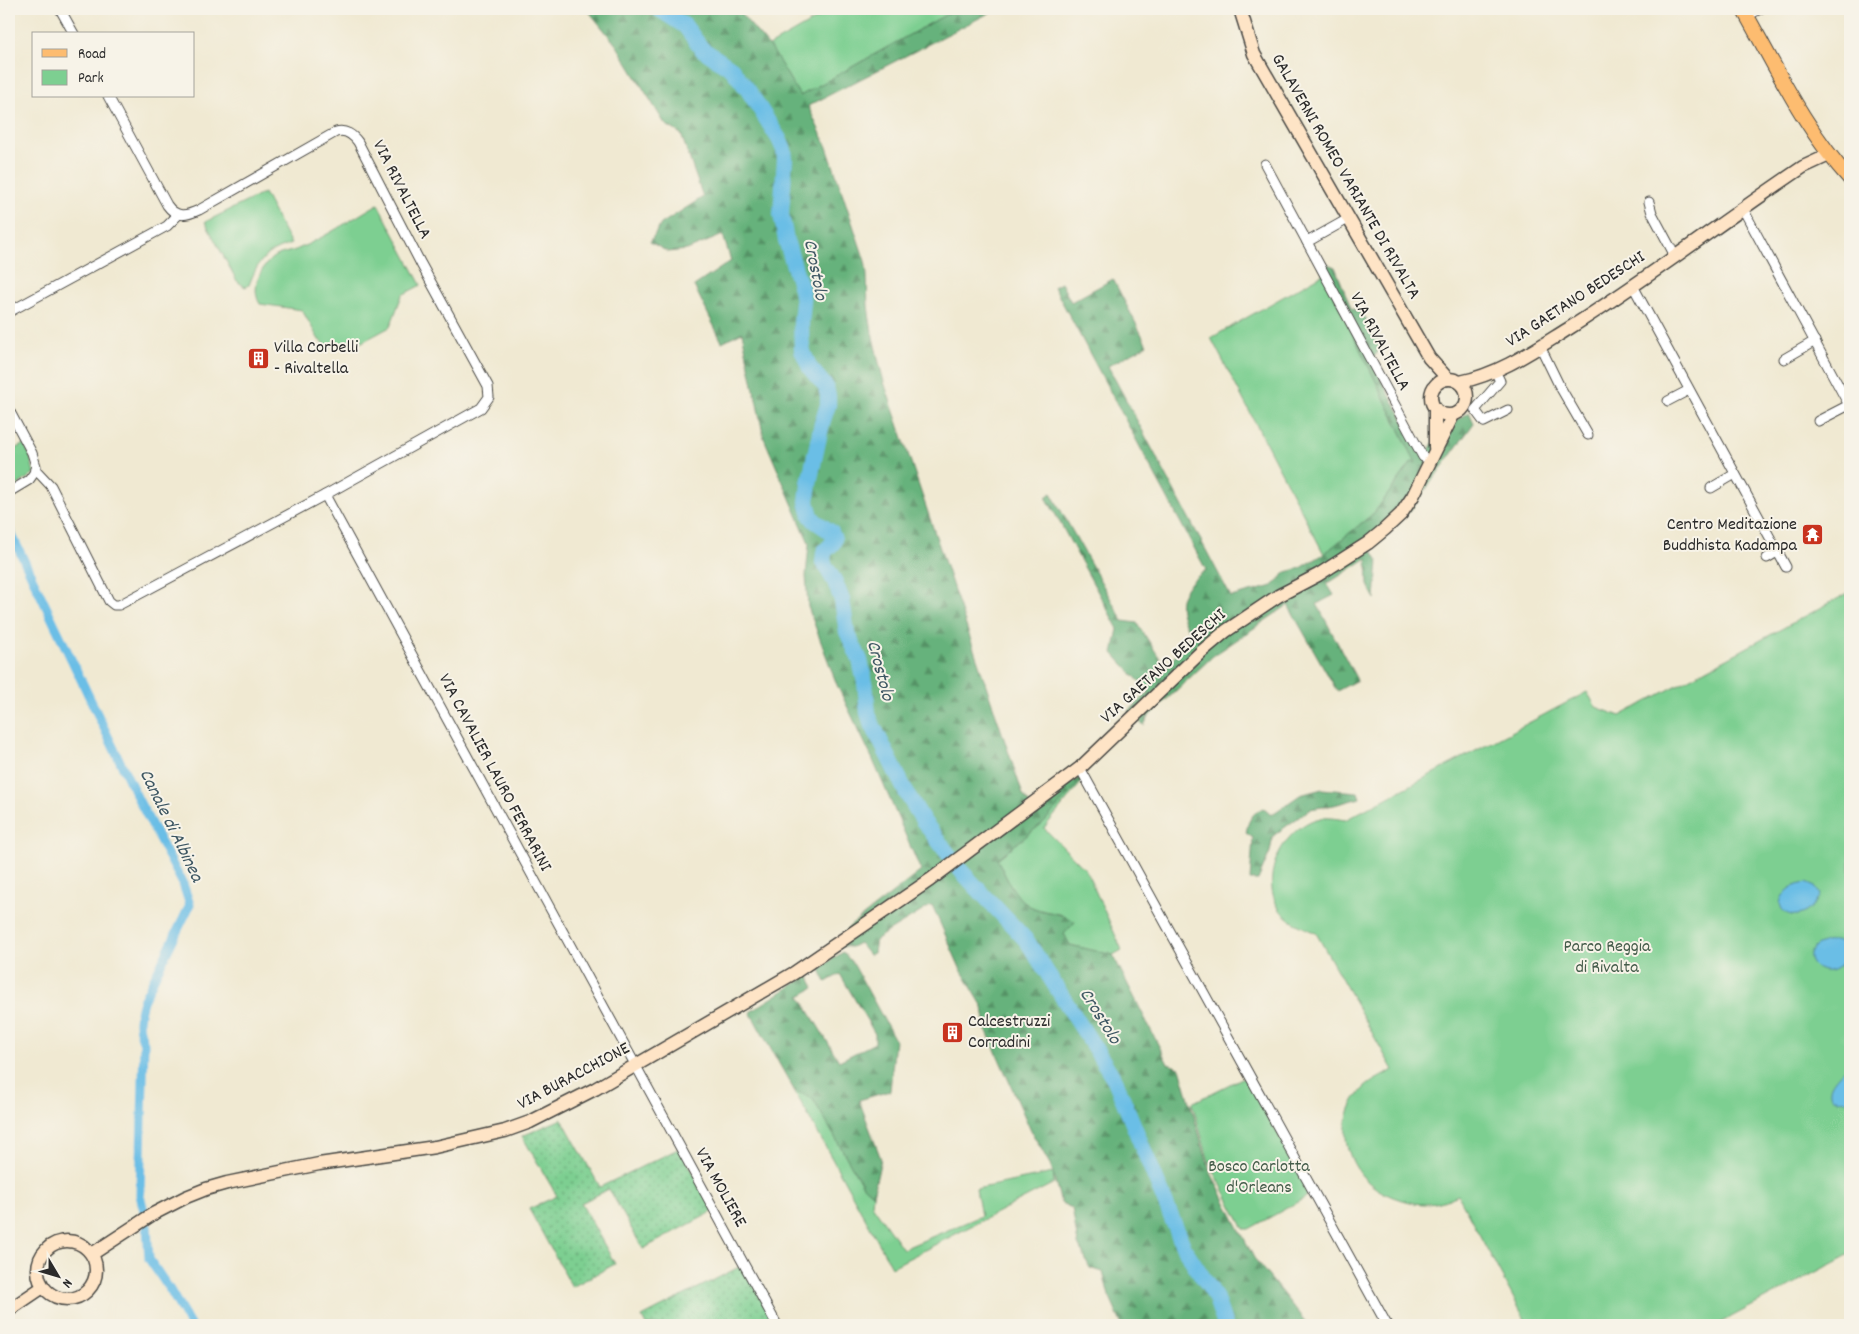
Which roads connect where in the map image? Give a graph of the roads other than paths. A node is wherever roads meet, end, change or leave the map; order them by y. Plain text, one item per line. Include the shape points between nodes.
1 (60, 9) edge
2 (1240, 9) edge
3 (1760, 9) edge
4 (1745, 12) edge
5 (73, 32) edge
6 (109, 98) edge
7 (1829, 155) junction
8 (1265, 164) dead end
9 (1850, 179) edge
10 (1649, 202) dead end
11 (1743, 209) junction
12 (178, 215) junction
13 (1348, 219) junction
14 (1307, 242) junction
15 (1675, 256) junction
16 (1633, 286) junction
17 (9, 312) edge
18 (1815, 341) junction
19 (1540, 346) junction
20 (1430, 358) junction
21 (1784, 359) dead end
22 (1493, 372) junction
23 (1454, 380) junction
24 (1434, 387) junction
25 (1689, 390) junction
26 (1468, 397) junction
27 (1668, 401) dead end
28 (1850, 406) edge
29 (1435, 409) junction
30 (9, 410) edge
31 (1508, 410) dead end
32 (1453, 415) junction
33 (1818, 421) dead end
34 (1588, 435) dead end
35 (1435, 452) junction
36 (1423, 457) dead end
37 (35, 469) junction
38 (1735, 474) junction
39 (1712, 488) dead end
40 (9, 492) edge
41 (325, 495) junction
42 (1777, 552) junction
43 (1767, 558) dead end
44 (1786, 567) dead end
45 (1080, 768) junction
46 (926, 882) joint
47 (634, 1066) junction
48 (92, 1254) junction
49 (43, 1287) junction
50 (9, 1310) edge
51 (777, 1325) edge
52 (1387, 1325) edge

1 - 5 street
2 - 13 main road, GALAVERNI ROMEO VARIANTE DI RIVALTA via 1254,54
3 - 4 street
4 - 7 main road
6 - 12 street via 167,206
7 - 9 main road
7 - 11 main road, VIA GAETANO BEDESCHI via 1803,168
8 - 14 street, VIA RIVALTELLA
10 - 15 street
11 - 15 main road, VIA GAETANO BEDESCHI
11 - 18 street
12 - 17 street, VIA RIVALTELLA via 167,226
12 - 41 street, VIA RIVALTELLA via 199,210 336,132 348,133 358,142 488,386 490,392 481,408
13 - 14 street
13 - 20 main road, GALAVERNI ROMEO VARIANTE DI RIVALTA
14 - 36 street, VIA RIVALTELLA
15 - 16 main road, VIA GAETANO BEDESCHI
16 - 19 main road, VIA GAETANO BEDESCHI
16 - 25 street
18 - 21 street
18 - 28 street
19 - 22 main road, VIA GAETANO BEDESCHI
19 - 34 street
20 - 23 main road, GALAVERNI ROMEO VARIANTE DI RIVALTA
20 - 24 main road, GALAVERNI ROMEO VARIANTE DI RIVALTA
22 - 23 main road, VIA GAETANO BEDESCHI
22 - 26 main road, VIA GAETANO BEDESCHI
22 - 31 street, VIA GAETANO BEDESCHI via 1500,381 1475,410 1484,422
23 - 24 main road via 1442,380
23 - 26 main road via 1464,386
24 - 29 main road via 1431,398
25 - 27 street
25 - 38 street
26 - 32 main road via 1464,408
28 - 33 street
29 - 32 main road via 1442,414
29 - 35 main road, VIA GAETANO BEDESCHI
30 - 37 street via 34,459
32 - 35 main road, VIA GAETANO BEDESCHI
35 - 45 main road, VIA GAETANO BEDESCHI via 1413,496 1385,529 1368,543 1226,631
37 - 40 street via 29,480
37 - 41 street via 51,486 109,600 119,606
38 - 39 street
38 - 42 street
41 - 47 street, VIA CAVALIER LAURO FERRARINI
42 - 43 street
42 - 44 street
45 - 46 main road, VIA GAETANO BEDESCHI
45 - 52 street
46 - 47 main road, VIA BURACCHIONE via 794,973
47 - 48 main road, VIA BURACCHIONE via 552,1112 505,1130 434,1147 285,1170 206,1189 153,1214
47 - 51 street, VIA MOLIERE
48 - 49 main road via 95,1278 87,1292 74,1298 59,1298
48 - 49 main road via 75,1242 58,1242 50,1246 40,1259 38,1268 38,1278
49 - 50 main road

